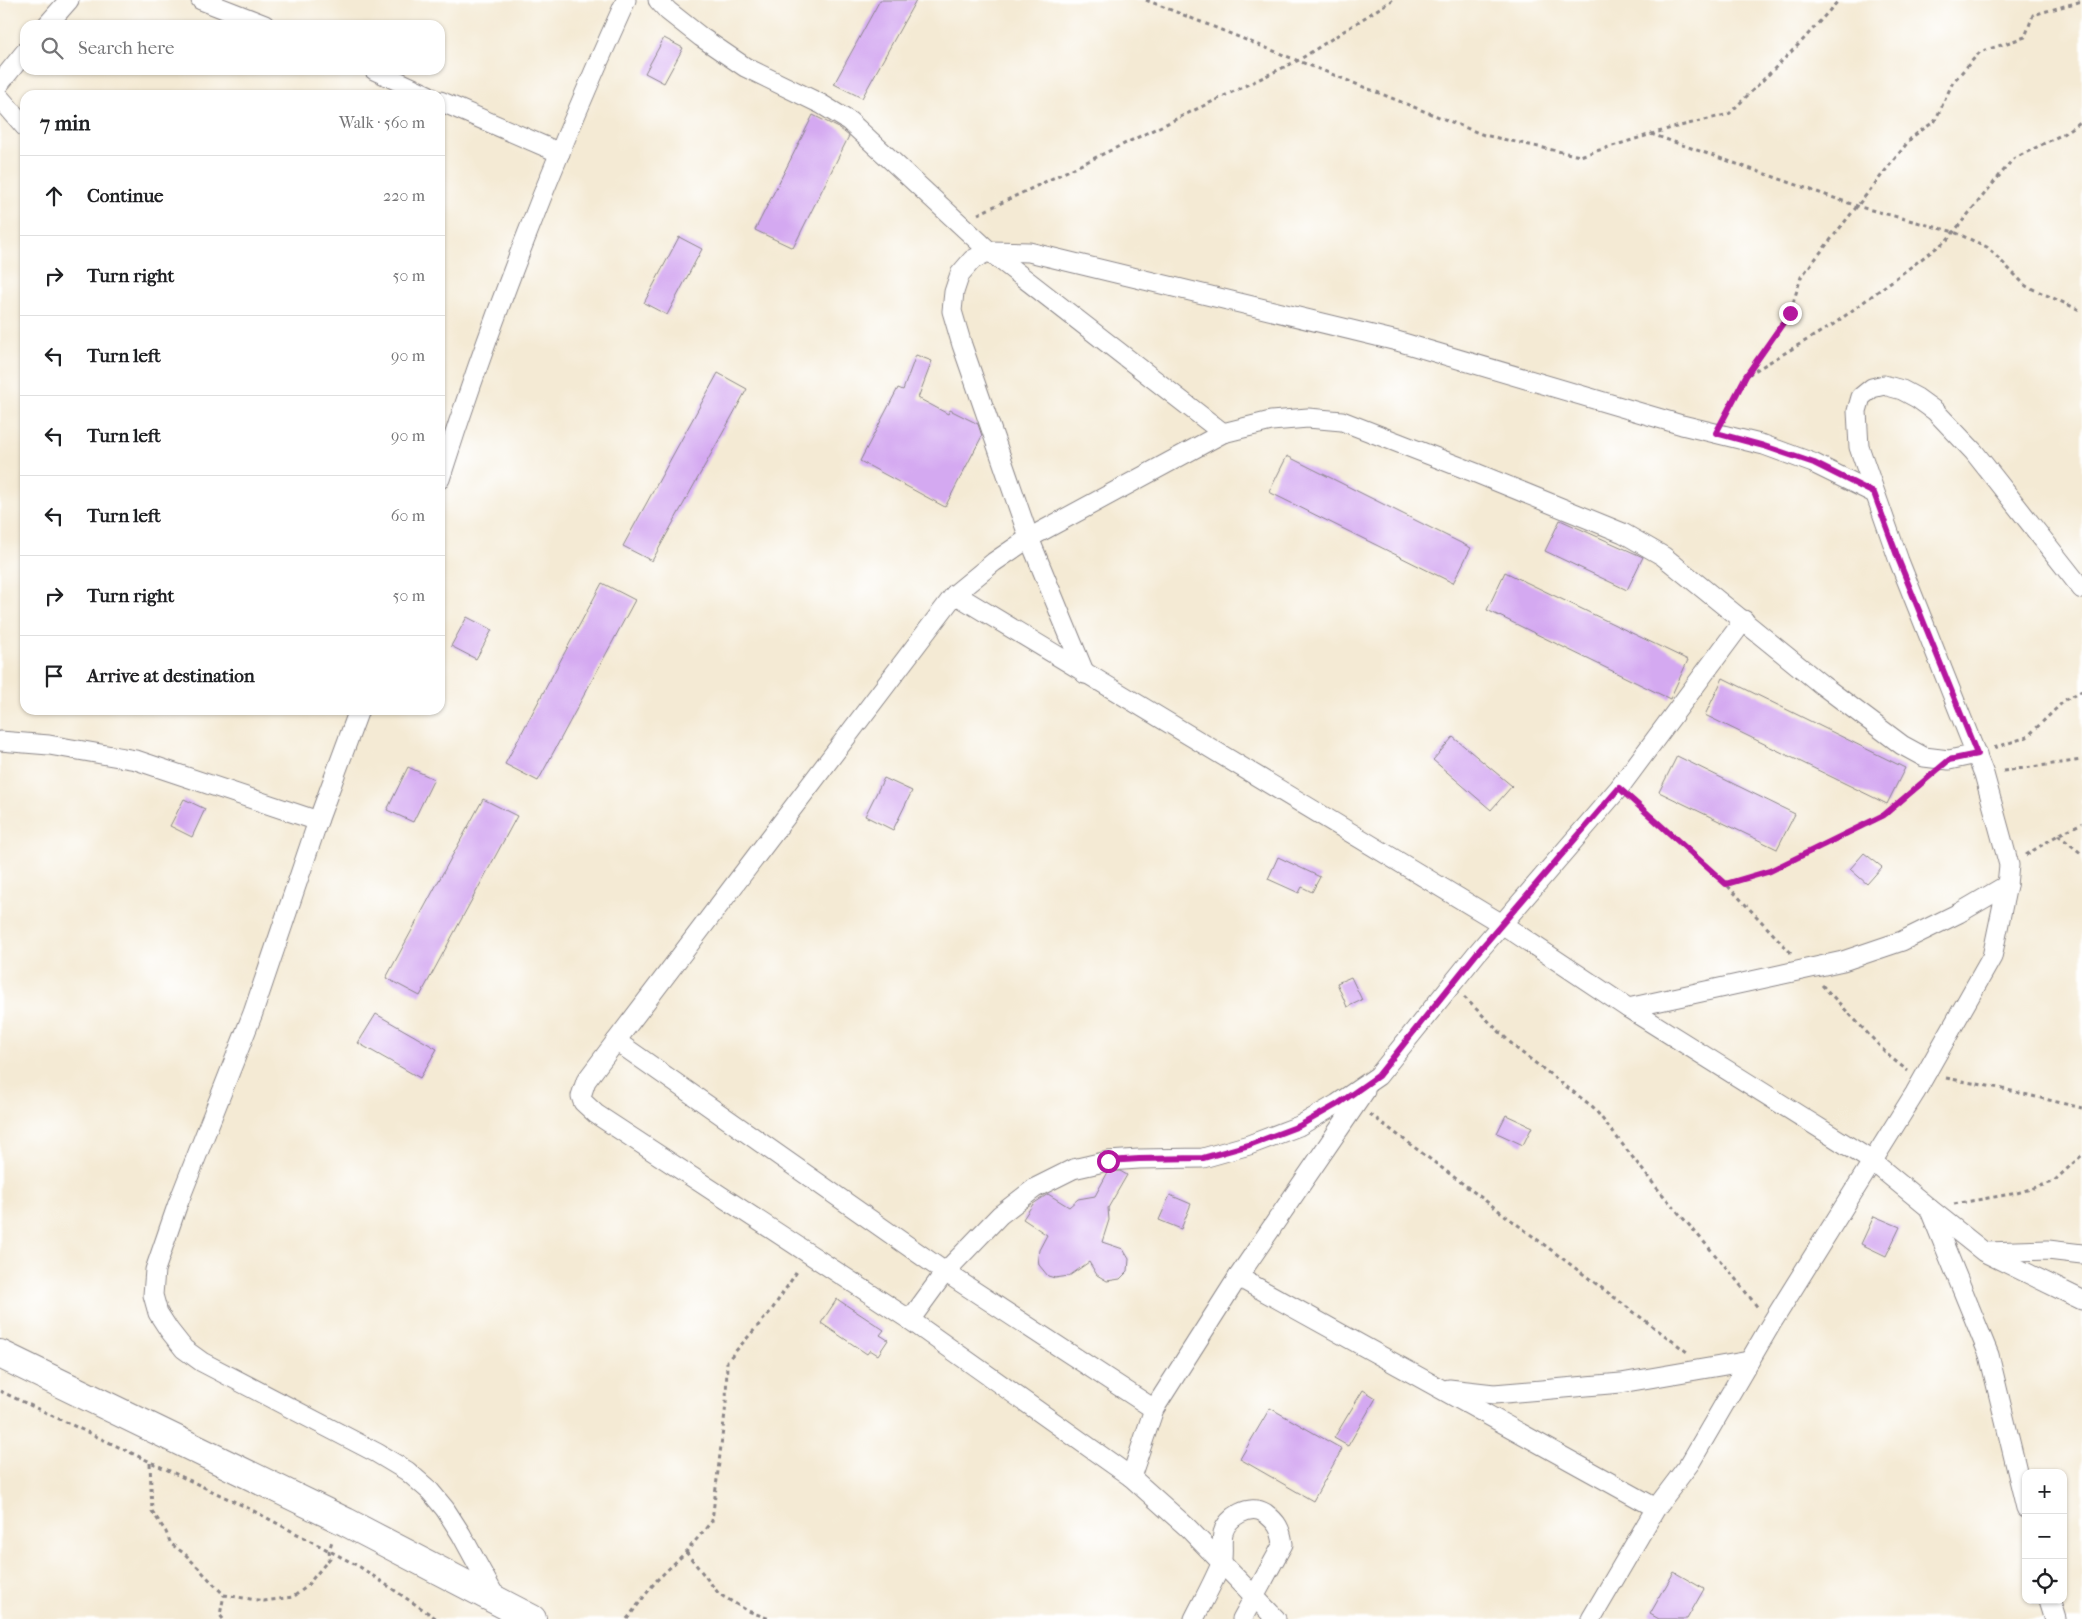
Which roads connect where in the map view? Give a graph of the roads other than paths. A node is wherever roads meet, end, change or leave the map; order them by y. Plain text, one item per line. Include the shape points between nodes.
1 (69, 0) edge
2 (201, 0) edge
3 (626, 0) edge
4 (658, 0) edge
5 (51, 20) edge
6 (253, 20) edge
7 (20, 58) edge
8 (385, 75) edge
9 (0, 83) edge
10 (417, 90) edge
11 (0, 98) edge
12 (445, 103) edge
13 (20, 121) edge
14 (560, 153) junction
15 (990, 251) junction
16 (1223, 433) junction
17 (445, 463) edge
18 (1874, 493) junction
19 (1029, 538) junction
20 (2082, 589) edge
21 (955, 594) junction
22 (1744, 620) junction
23 (1085, 674) junction
24 (358, 715) edge
25 (0, 741) edge
26 (1977, 754) junction
27 (318, 821) junction
28 (2007, 886) junction
29 (1502, 924) junction
30 (1628, 1008) junction
31 (616, 1041) junction
32 (1378, 1076) junction
33 (1872, 1161) junction
34 (1929, 1208) junction
35 (1984, 1252) junction
36 (2082, 1254) edge
37 (945, 1272) junction
38 (1238, 1277) junction
39 (2082, 1300) edge
40 (910, 1320) junction
41 (0, 1354) edge
42 (1749, 1361) junction
43 (1440, 1388) junction
44 (1154, 1410) junction
45 (1131, 1477) junction
46 (2022, 1491) edge
47 (1656, 1508) junction
48 (1222, 1562) junction
49 (1255, 1598) junction
50 (497, 1600) junction
51 (2050, 1604) edge
52 (532, 1619) edge
53 (1194, 1619) edge
54 (1242, 1619) edge
55 (1276, 1619) edge
56 (1591, 1619) edge
57 (2055, 1619) edge

1 - 5 street
2 - 6 street
3 - 14 street
4 - 15 street via 701,37 746,67 849,121
7 - 9 street
8 - 10 street
11 - 13 street
12 - 14 street
14 - 17 street via 499,306
15 - 16 street
15 - 18 street via 1028,252 1398,341 1764,446 1814,463
15 - 19 street via 972,260 960,274 952,310
16 - 19 street
16 - 22 street via 1271,421 1308,418 1342,421 1623,533 1663,556
18 - 20 street via 1859,447 1857,411 1861,397 1872,388 1884,386 1909,394 1935,411 1974,452
18 - 26 street
19 - 21 street
19 - 23 street
21 - 23 street
21 - 31 street
22 - 26 street via 1822,685 1902,745 1924,757 1949,760
22 - 29 street via 1619,788
23 - 29 street
24 - 27 street
25 - 27 street via 49,745 136,760
26 - 28 street via 2009,865
27 - 50 street via 253,1013 154,1270 153,1295 158,1313 169,1330 184,1349 202,1362 377,1453 407,1471 430,1491 461,1534
28 - 30 street via 1902,941 1843,961
28 - 33 street via 1992,957
29 - 30 street
29 - 32 street
30 - 33 street
31 - 37 street
31 - 40 street via 584,1088 581,1096 588,1108
32 - 37 street via 1299,1126 1249,1145 1203,1158 1108,1161 1073,1169 1036,1188 1000,1215
32 - 38 street
33 - 34 street
33 - 42 street
34 - 35 street
34 - 46 street via 1989,1355
35 - 36 street via 2048,1250
35 - 39 street
37 - 40 street
37 - 44 street
38 - 43 street
38 - 44 street
40 - 45 street
41 - 50 main road via 346,1522
42 - 43 street via 1621,1383 1494,1394
42 - 47 street via 1690,1463
43 - 47 street
44 - 45 street
45 - 48 street
47 - 56 street
48 - 49 street
48 - 49 street via 1223,1532 1232,1519 1248,1509 1262,1510 1276,1520 1282,1533 1282,1544
48 - 53 street
49 - 54 street
49 - 55 street
50 - 52 main road
51 - 57 street

